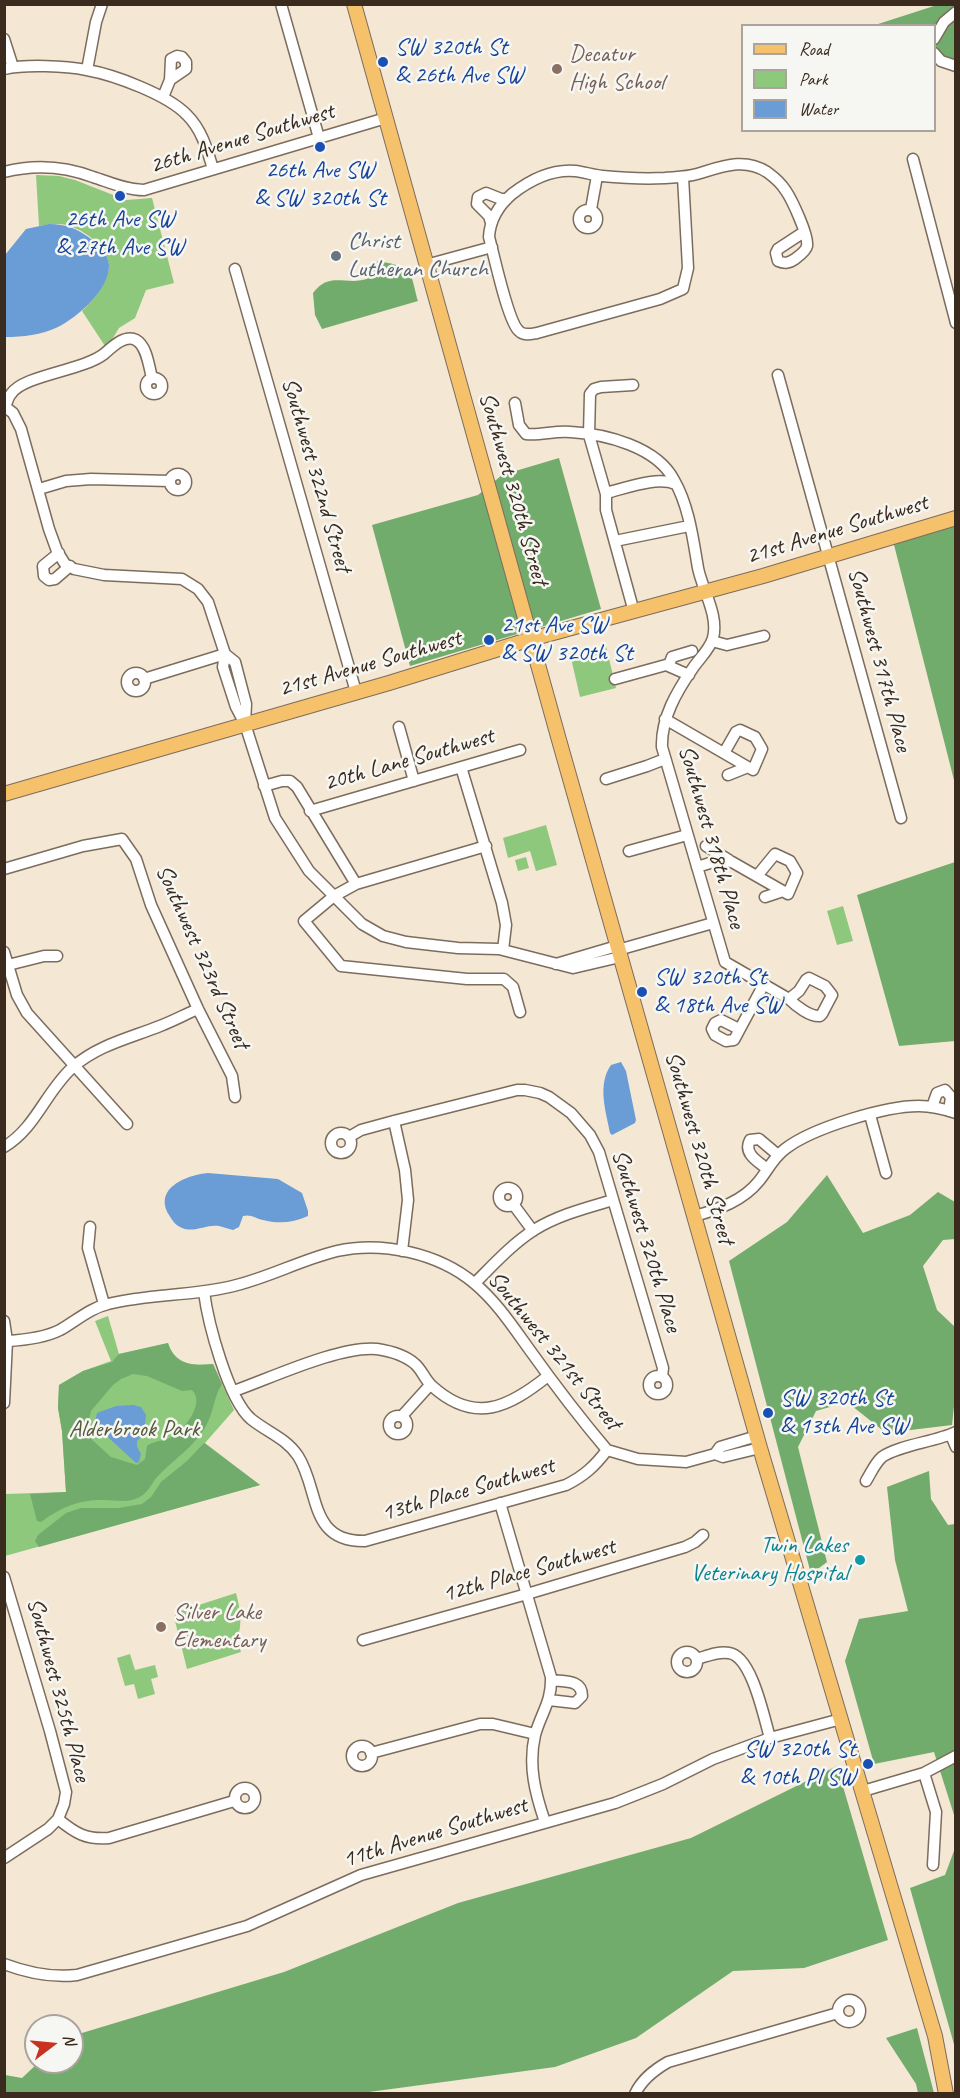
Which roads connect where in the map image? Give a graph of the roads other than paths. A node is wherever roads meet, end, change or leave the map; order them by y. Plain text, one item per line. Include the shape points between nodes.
1 (281, 4) edge
2 (354, 4) edge
3 (98, 6) edge
4 (956, 12) edge
5 (936, 36) edge
6 (4, 39) edge
7 (936, 55) edge
8 (956, 66) edge
9 (8, 68) edge
10 (87, 70) junction
11 (170, 80) dead end
12 (163, 97) junction
13 (386, 118) junction
14 (319, 138) junction
15 (913, 159) dead end
16 (213, 169) junction
17 (4, 172) edge
18 (597, 176) junction
19 (683, 177) junction
20 (507, 199) junction
21 (591, 209) dead end
22 (491, 222) junction
23 (804, 232) dead end
24 (492, 246) junction
25 (426, 265) junction
26 (236, 269) dead end
27 (956, 323) edge
28 (778, 375) dead end
29 (152, 378) dead end
30 (633, 385) dead end
31 (514, 403) dead end
32 (5, 406) edge
33 (589, 435) junction
34 (170, 482) dead end
35 (676, 484) junction
36 (39, 489) junction
37 (606, 493) junction
38 (956, 518) edge
39 (689, 526) junction
40 (615, 542) junction
41 (59, 553) junction
42 (829, 556) junction
43 (68, 565) junction
44 (705, 591) junction
45 (634, 612) junction
46 (764, 636) dead end
47 (531, 639) junction
48 (712, 641) junction
49 (692, 651) dead end
50 (225, 654) junction
51 (669, 665) junction
52 (689, 675) junction
53 (144, 679) dead end
54 (615, 679) dead end
55 (356, 692) junction
56 (665, 719) junction
57 (245, 724) junction
58 (399, 728) dead end
59 (520, 750) dead end
60 (724, 753) junction
61 (665, 759) junction
62 (461, 767) junction
63 (748, 767) junction
64 (728, 775) dead end
65 (606, 779) dead end
66 (414, 781) junction
67 (264, 786) junction
68 (4, 794) edge
69 (310, 811) junction
70 (901, 818) dead end
71 (687, 835) junction
72 (486, 846) junction
73 (706, 846) dead end
74 (629, 851) dead end
75 (732, 862) junction
76 (697, 867) junction
77 (4, 869) edge
78 (757, 876) junction
79 (356, 884) junction
80 (783, 891) junction
81 (334, 896) junction
82 (765, 897) dead end
83 (713, 923) junction
84 (503, 950) junction
85 (619, 951) junction
86 (4, 952) edge
87 (57, 956) dead end
88 (8, 965) junction
89 (764, 984) junction
90 (789, 999) dead end
91 (198, 1009) junction
92 (520, 1012) dead end
93 (739, 1029) dead end
94 (73, 1067) junction
95 (235, 1097) dead end
96 (932, 1107) junction
97 (952, 1112) edge
98 (870, 1115) junction
99 (394, 1121) junction
100 (127, 1124) dead end
101 (349, 1137) dead end
102 (4, 1147) edge
103 (778, 1155) junction
104 (766, 1168) junction
105 (886, 1173) dead end
106 (613, 1200) junction
107 (513, 1204) dead end
108 (695, 1216) junction
109 (90, 1227) dead end
110 (533, 1231) junction
111 (402, 1251) junction
112 (475, 1283) junction
113 (204, 1292) junction
114 (104, 1304) junction
115 (4, 1320) edge
116 (7, 1341) junction
117 (548, 1376) junction
118 (663, 1377) dead end
119 (430, 1385) junction
120 (234, 1391) junction
121 (4, 1403) edge
122 (402, 1416) dead end
123 (953, 1434) edge
124 (759, 1442) junction
125 (956, 1447) edge
126 (607, 1450) junction
127 (866, 1481) dead end
128 (500, 1503) junction
129 (703, 1534) dead end
130 (4, 1577) edge
131 (527, 1594) junction
132 (8, 1604) edge
133 (363, 1640) dead end
134 (697, 1659) dead end
135 (551, 1680) junction
136 (549, 1700) junction
137 (841, 1719) junction
138 (535, 1734) junction
139 (770, 1738) junction
140 (371, 1753) dead end
141 (956, 1756) edge
142 (924, 1773) junction
143 (862, 1791) junction
144 (234, 1801) dead end
145 (58, 1819) junction
146 (545, 1822) junction
147 (4, 1858) edge
148 (933, 1865) dead end
149 (6, 1968) edge
150 (838, 2013) dead end
151 (635, 2094) edge
152 (946, 2094) edge

1 - 14 street
2 - 13 main road, Southwest 320th Street
3 - 10 street
4 - 5 street
6 - 9 street
7 - 8 street
9 - 10 street
10 - 12 street
11 - 12 street
12 - 16 street via 194,123
13 - 14 street, 26th Avenue Southwest
13 - 25 main road, Southwest 320th Street
14 - 16 street, 26th Avenue Southwest
15 - 27 street
16 - 17 street, 26th Avenue Southwest via 139,190 64,168 27,167
18 - 19 street
18 - 20 street via 570,171 547,174
18 - 21 street
19 - 23 street via 732,165 748,164 764,170 786,190
19 - 24 street via 687,281 683,290 660,299 522,334 511,316
20 - 22 street
20 - 22 street via 486,193 478,197 477,204
22 - 24 street
24 - 25 street
25 - 47 main road, Southwest 320th Street
26 - 55 street, Southwest 322nd Street
28 - 42 street, Southwest 317th Place
29 - 32 street via 141,344 126,338 81,365 20,386
30 - 33 street via 594,389 590,394
31 - 33 street via 519,425 526,434 562,431
32 - 36 street via 21,429
33 - 35 street via 626,443 641,451 663,465
33 - 37 street
34 - 36 street via 91,479
35 - 37 street via 654,482
35 - 39 street
36 - 41 street
37 - 40 street via 606,510
38 - 42 main road, 21st Avenue Southwest
39 - 40 street
39 - 44 street
40 - 45 street
41 - 43 street
41 - 43 street via 43,566 44,576 55,579
42 - 44 main road, 21st Avenue Southwest
42 - 70 street, Southwest 317th Place
43 - 50 street via 104,575 182,579 198,589 208,602
44 - 45 main road, 21st Avenue Southwest
44 - 48 street via 713,622
45 - 47 main road, 21st Avenue Southwest
46 - 48 street via 727,645
47 - 55 main road, 21st Avenue Southwest
47 - 85 main road, Southwest 320th Street
48 - 52 street, Southwest 318th Place
49 - 51 street via 672,657
50 - 53 street
50 - 57 street via 223,667
51 - 52 street
51 - 54 street
52 - 56 street, Southwest 318th Place
55 - 57 main road, 21st Avenue Southwest
56 - 60 street
56 - 61 street, Southwest 318th Place
57 - 67 street
57 - 68 main road, 21st Avenue Southwest
58 - 66 street
59 - 62 street, 20th Lane Southwest
60 - 63 street
60 - 63 street via 739,730 755,737 761,752 753,770
61 - 65 street
61 - 71 street, Southwest 318th Place
62 - 66 street, 20th Lane Southwest
62 - 72 street
63 - 64 street
66 - 69 street, 20th Lane Southwest
67 - 69 street, 20th Lane Southwest via 290,781
67 - 81 street via 275,818 291,844 309,871
69 - 79 street, 20th Lane Southwest
71 - 74 street
71 - 76 street, Southwest 318th Place
72 - 79 street
72 - 84 street via 506,925
73 - 75 street
75 - 76 street via 720,860
75 - 78 street
76 - 83 street, Southwest 318th Place
77 - 91 street, Southwest 323rd Street via 122,839 136,859 151,905
78 - 80 street
78 - 80 street via 773,854 790,861 796,877 788,894
79 - 81 street
80 - 82 street
81 - 84 street via 362,924 382,936 448,947
81 - 92 street via 304,921 341,966 504,979 513,987
83 - 85 street
83 - 89 street, Southwest 318th Place via 725,962
84 - 85 street via 573,968
85 - 108 main road, Southwest 320th Street
86 - 88 street
87 - 88 street
88 - 94 street via 27,1013
89 - 90 street, Southwest 318th Place
89 - 93 street
91 - 94 street via 107,1046
91 - 95 street, Southwest 323rd Street via 232,1076
94 - 100 street
94 - 102 street via 25,1130
96 - 97 street
96 - 97 street via 935,1095 945,1090 951,1096
96 - 98 street via 900,1108
98 - 103 street via 812,1133
98 - 105 street
99 - 101 street
99 - 106 street, Southwest 320th Place via 517,1090 549,1097 580,1122 599,1152
99 - 111 street via 408,1200
103 - 104 street
103 - 104 street via 759,1138 750,1140 748,1152
104 - 108 street via 753,1187 734,1202
106 - 110 street
106 - 118 street, Southwest 320th Place
107 - 110 street
108 - 124 main road, Southwest 320th Street
109 - 114 street via 88,1248
110 - 112 street
111 - 112 street, Southwest 321st Street via 428,1258
111 - 113 street, Southwest 321st Street via 337,1251
112 - 117 street, Southwest 321st Street via 504,1315
113 - 114 street, Southwest 321st Street
113 - 120 street via 211,1331
114 - 116 street, Southwest 321st Street via 60,1330
115 - 116 street
116 - 121 street
117 - 119 street via 522,1396 490,1408 470,1408 448,1399
117 - 126 street, Southwest 321st Street
119 - 120 street via 415,1364 402,1356 366,1348
119 - 122 street
120 - 128 street, 13th Place Southwest via 250,1418 279,1437 298,1456 320,1517 332,1531 354,1541
123 - 125 street
123 - 127 street via 883,1457
124 - 126 street via 723,1457 715,1454 686,1462 638,1459
124 - 137 main road, Southwest 320th Street
126 - 128 street, 13th Place Southwest via 594,1467 566,1485
128 - 131 street
129 - 131 street, 12th Place Southwest via 685,1547
130 - 132 street, Southwest 325th Place
131 - 133 street, 12th Place Southwest
131 - 135 street
132 - 145 street, Southwest 325th Place via 63,1778 65,1798
134 - 139 street via 718,1653 737,1655 749,1671
135 - 136 street
135 - 136 street via 577,1684 582,1696 575,1702
136 - 138 street
137 - 139 street, 11th Avenue Southwest
137 - 143 main road, Southwest 320th Street
138 - 140 street via 480,1724
138 - 146 street via 532,1771
139 - 146 street, 11th Avenue Southwest via 615,1803
141 - 142 street
142 - 143 street
142 - 148 street via 936,1812
143 - 152 main road, Southwest 320th Street via 935,2036
144 - 145 street via 109,1838 86,1838
145 - 147 street, Southwest 325th Place
146 - 149 street, 11th Avenue Southwest via 379,1869 247,1926 100,1969 66,1977
150 - 151 street via 668,2062 654,2070

